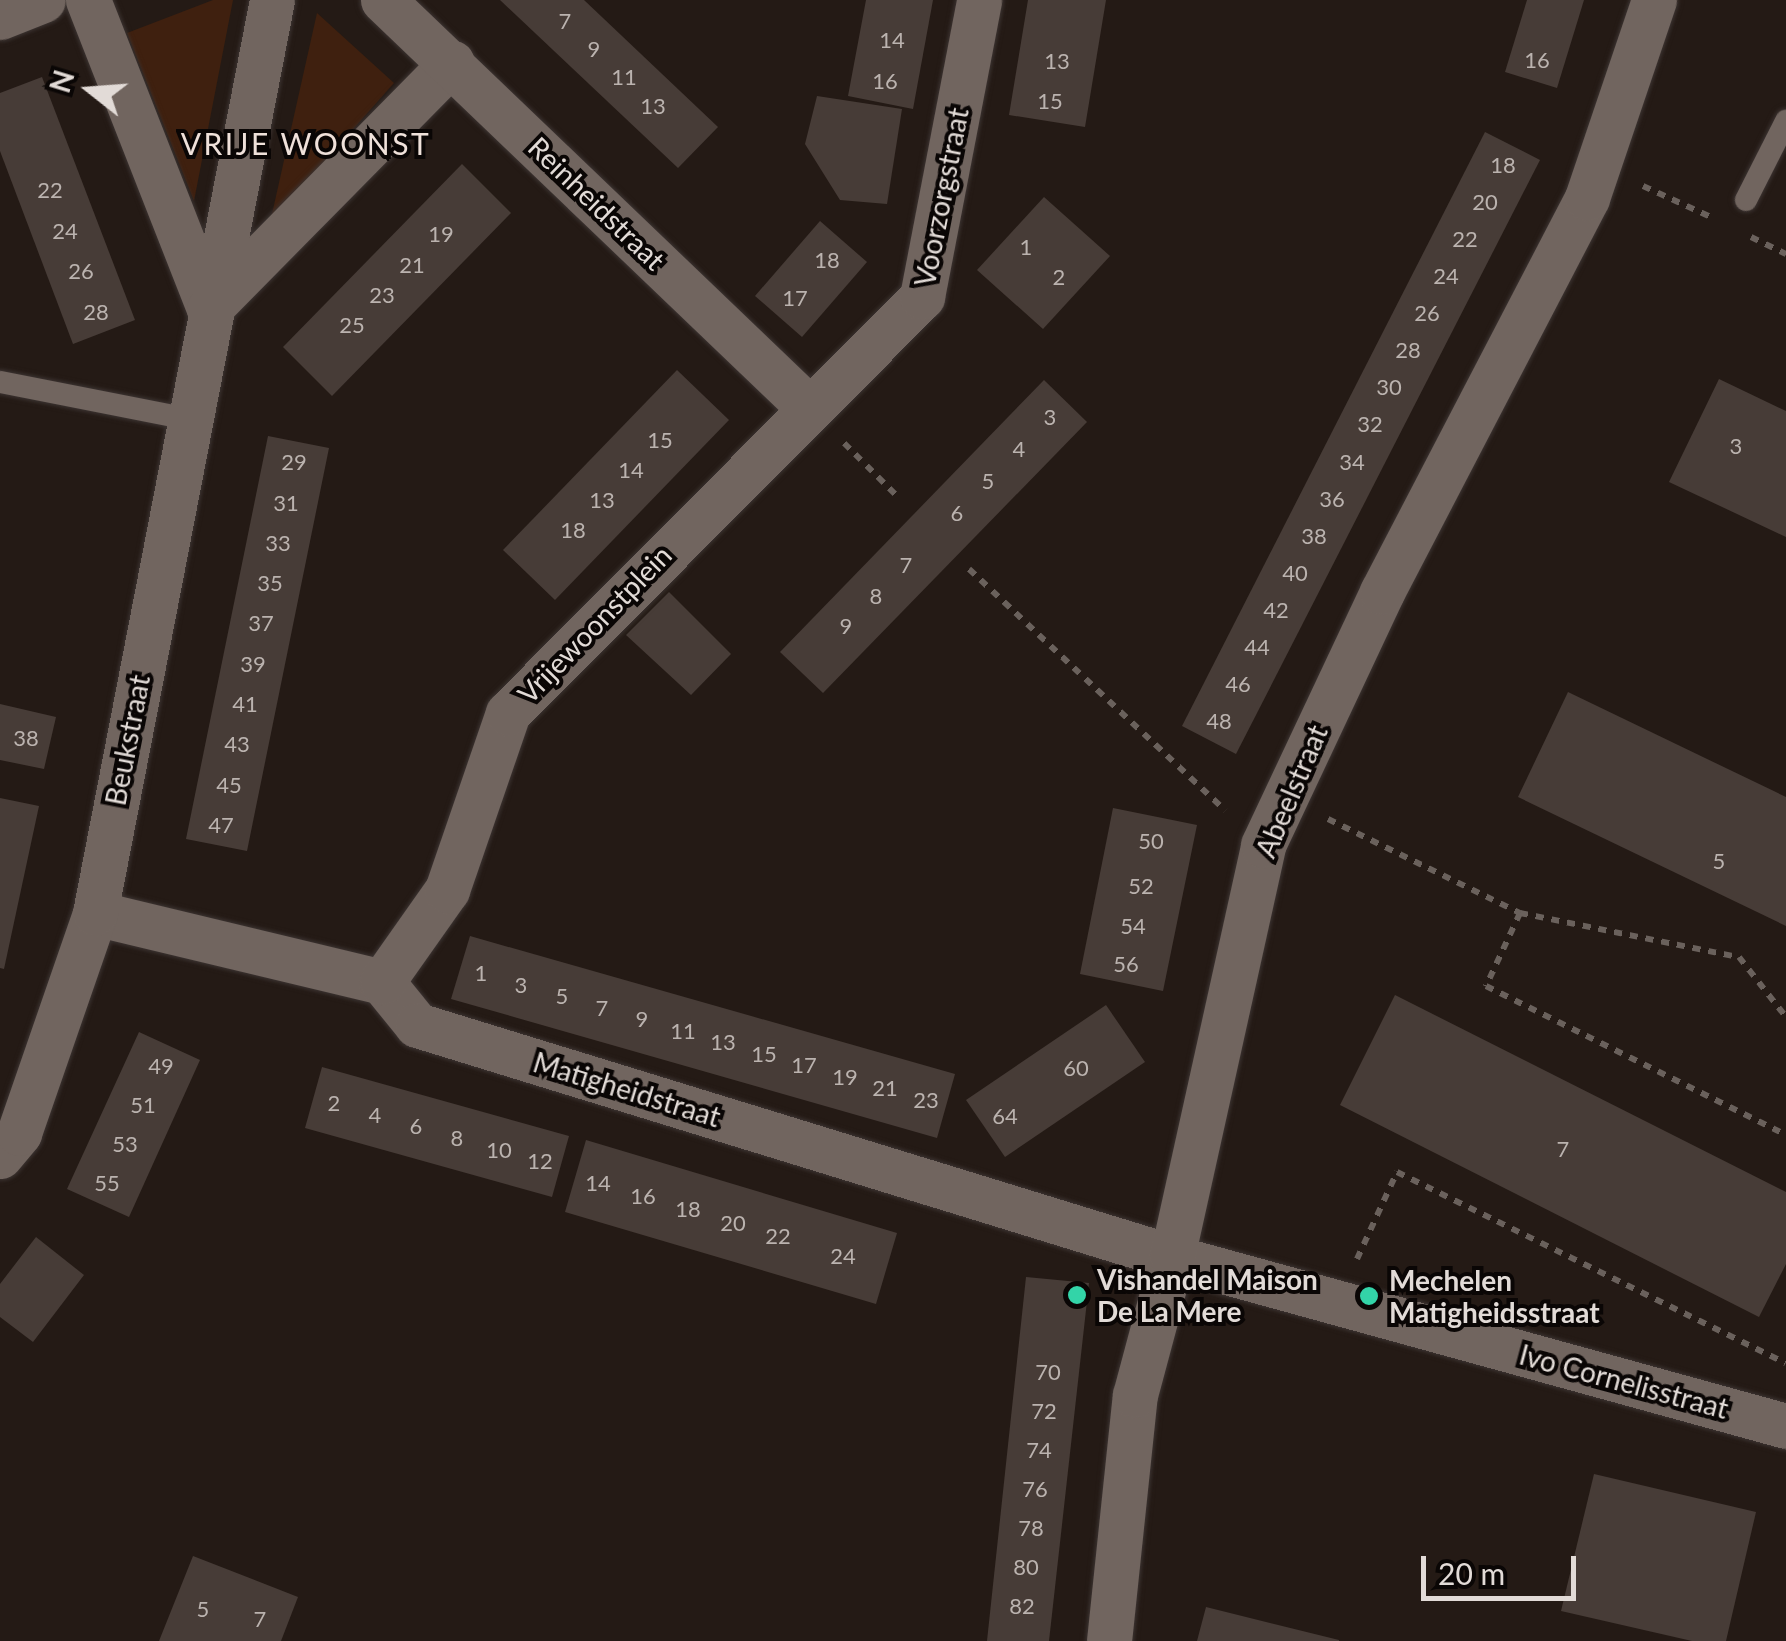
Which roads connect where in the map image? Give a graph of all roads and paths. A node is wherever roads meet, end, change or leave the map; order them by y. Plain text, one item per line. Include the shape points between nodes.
1 (43, 0) edge
2 (88, 0) edge
3 (272, 0) edge
4 (383, 0) edge
5 (979, 0) edge
6 (1654, 0) edge
7 (0, 17) edge
8 (452, 63) junction
9 (1786, 121) edge
10 (1598, 168) junction
11 (1746, 200) dead end
12 (1721, 222) dead end
13 (1738, 230) dead end
14 (1786, 254) edge
15 (209, 309) junction
16 (0, 382) edge
17 (809, 408) junction
18 (188, 419) junction
19 (900, 499) dead end
20 (969, 569) dead end
21 (1285, 798) junction
22 (1262, 846) junction
23 (95, 913) junction
24 (1520, 913) junction
25 (382, 982) junction
26 (1786, 1017) edge
27 (1786, 1135) edge
28 (0, 1156) edge
29 (1172, 1257) junction
30 (1338, 1302) junction
31 (1786, 1363) edge
32 (1786, 1426) edge
33 (1109, 1641) edge

1 - 7 street
2 - 15 street
3 - 15 street, Beukstraat
4 - 8 street, Reinheidstraat
5 - 17 street, Voorzorgstraat via 922,297
6 - 10 street, Abeelstraat
8 - 15 street
8 - 17 street, Reinheidstraat
9 - 11 lane
10 - 12 path
10 - 21 street, Abeelstraat
13 - 14 path
15 - 18 street, Beukstraat
16 - 18 lane
17 - 19 path
17 - 25 street, Vrijewoonstplein via 508,712 448,890
18 - 23 street, Beukstraat
20 - 22 path
21 - 22 street, Abeelstraat
21 - 24 path
22 - 29 street, Abeelstraat
23 - 25 street
23 - 28 street, Beukstraat via 18,1133
24 - 26 path via 1739,957
24 - 27 path via 1486,986
25 - 29 street, Matigheidstraat via 417,1024
29 - 30 street, Ivo Cornelisstraat
29 - 33 street, Abeelstraat via 1136,1395
30 - 31 path via 1398,1172
30 - 32 street, Ivo Cornelisstraat

